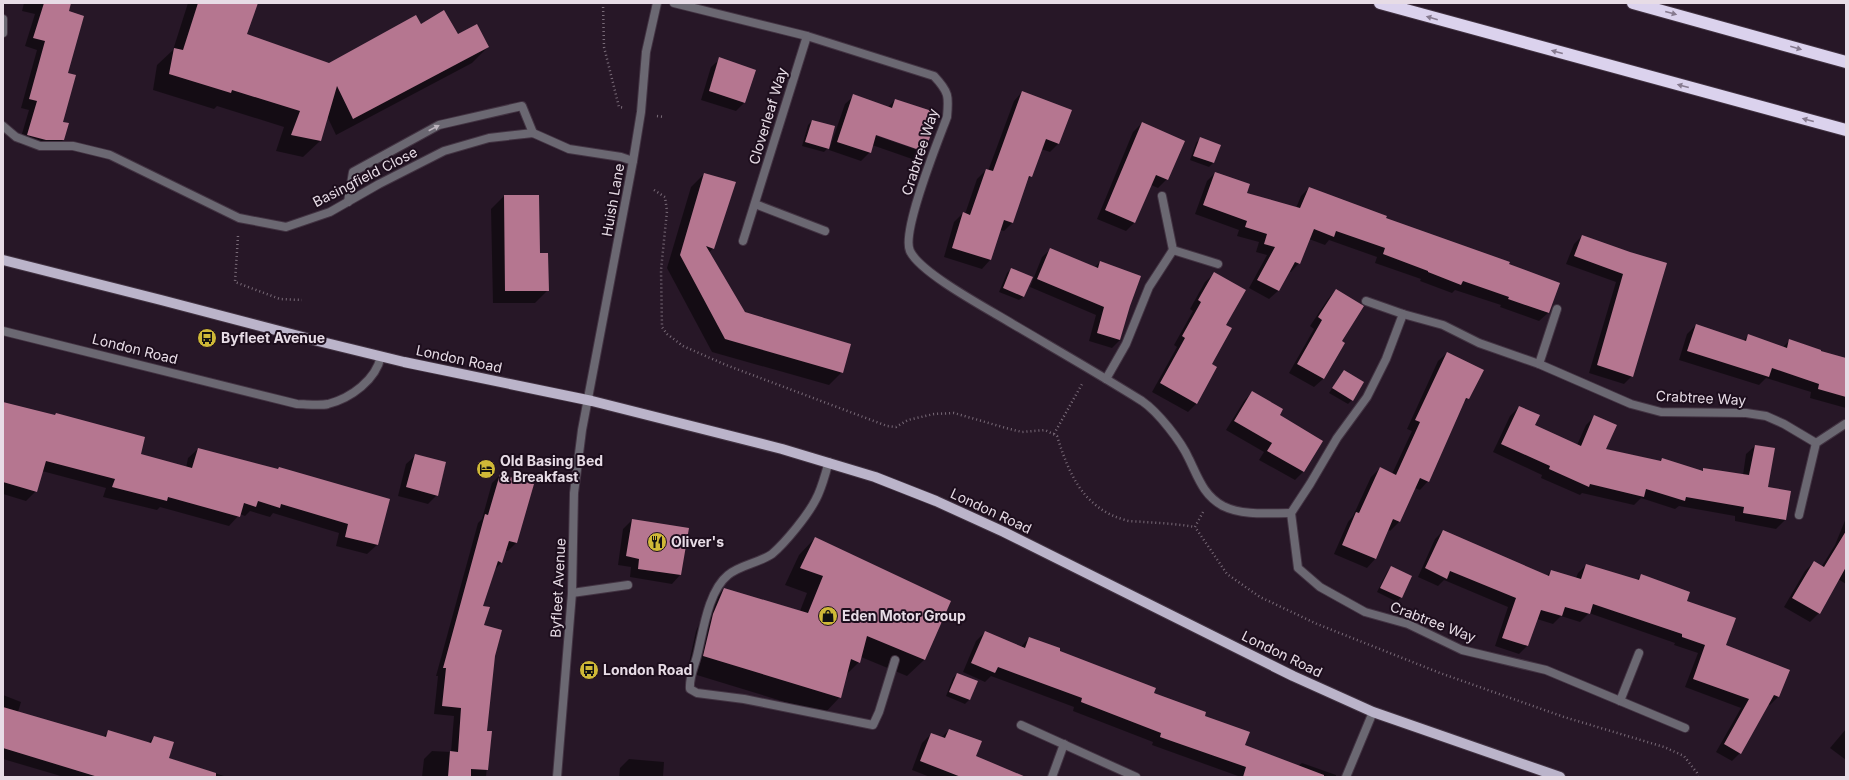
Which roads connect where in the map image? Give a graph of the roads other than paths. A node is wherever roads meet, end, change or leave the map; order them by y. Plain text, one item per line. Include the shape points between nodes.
1 (657, 3) edge
2 (674, 3) edge
3 (1380, 3) edge
4 (1633, 3) edge
5 (3, 19) edge
6 (3, 33) edge
7 (807, 36) junction
8 (1846, 62) edge
9 (3, 126) edge
10 (1846, 130) edge
11 (533, 133) junction
12 (633, 161) junction
13 (1162, 196) dead end
14 (348, 202) junction
15 (754, 204) junction
16 (825, 232) dead end
17 (743, 241) dead end
18 (1173, 250) junction
19 (3, 260) edge
20 (1218, 264) dead end
21 (1366, 302) dead end
22 (1557, 309) dead end
23 (1403, 314) junction
24 (3, 331) edge
25 (381, 356) junction
26 (1539, 364) junction
27 (1106, 379) junction
28 (587, 401) junction
29 (1845, 424) edge
30 (1816, 444) junction
31 (829, 462) junction
32 (1291, 513) junction
33 (1800, 515) dead end
34 (628, 585) dead end
35 (572, 593) junction
36 (1639, 653) dead end
37 (895, 660) dead end
38 (1620, 700) junction
39 (1373, 712) junction
40 (1020, 725) dead end
41 (1685, 728) dead end
42 (1064, 744) junction
43 (557, 777) edge
44 (1052, 777) edge
45 (1136, 777) edge
46 (1346, 777) edge
47 (1560, 777) edge

1 - 12 street, Huish Lane via 646,52 641,112
2 - 7 street, Crabtree Way
10 -> 3 highway
4 -> 8 highway
5 - 6 street
7 - 15 street, Cloverleaf Way
7 - 27 street, Crabtree Way via 934,76 946,88 947,117 911,222 909,250 919,265 969,298
9 - 14 street, Basingfield Close via 16,137 40,146 73,146 110,155 239,218 286,227 330,212
11 - 12 street via 569,149
11 - 14 street, Basingfield Close via 489,138 444,151
14 -> 11 street via 352,172 439,125 522,106
12 - 28 street, Huish Lane
13 - 18 street
15 - 16 street
15 - 17 street, Cloverleaf Way
18 - 20 street
18 - 27 street via 1149,287 1126,344
19 - 25 main road, London Road
21 - 23 street, Crabtree Way
22 - 26 street
23 - 26 street, Crabtree Way via 1443,325 1479,343
23 - 32 street via 1386,359 1367,397 1337,438
24 - 25 street, London Road via 297,404 328,404 360,389 379,365
25 - 28 main road, London Road
26 - 30 street, Crabtree Way via 1631,404 1661,412 1746,413 1766,416
27 - 32 street, Crabtree Way via 1144,403 1171,430 1189,458 1199,483 1223,506 1237,510
28 - 31 main road, London Road
28 - 35 street, Byfleet Avenue via 574,493
29 - 30 street
30 - 33 street
31 - 37 street via 817,499 801,523 771,554 728,574 720,582 703,628 697,658 689,680 690,689 697,693 744,699 873,725
31 - 39 main road, London Road via 881,479 1004,532 1293,676
32 - 38 street, Crabtree Way via 1298,568 1320,587 1365,612 1408,624 1462,650 1546,670
34 - 35 street
35 - 43 street, Byfleet Avenue
36 - 38 street
38 - 41 street, Crabtree Way
39 - 46 street
39 - 47 main road, London Road
40 - 42 street
42 - 44 street
42 - 45 street

